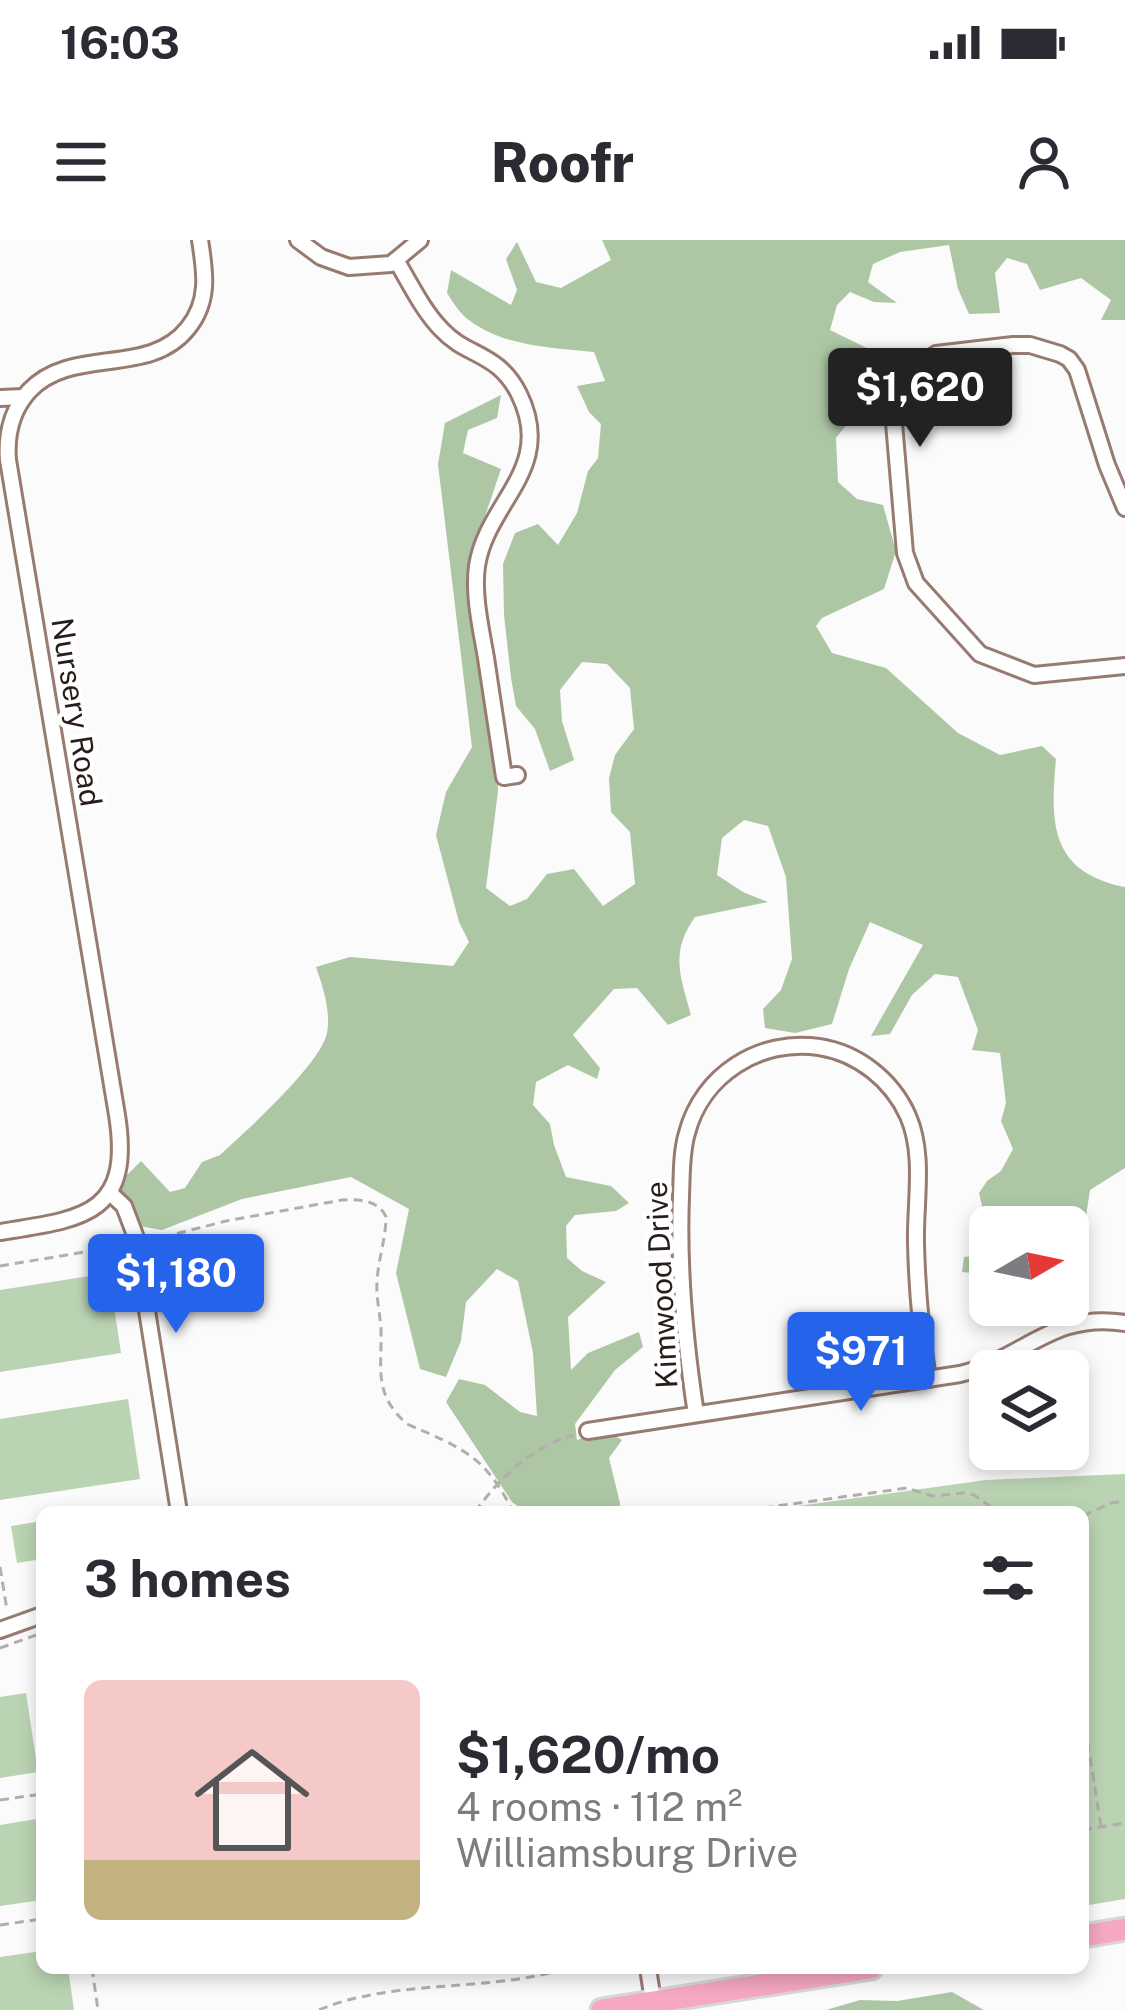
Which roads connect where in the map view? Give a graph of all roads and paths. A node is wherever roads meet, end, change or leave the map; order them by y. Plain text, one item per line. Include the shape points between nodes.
1 (200, 240) edge
2 (298, 240) edge
3 (420, 240) edge
4 (396, 260) junction
5 (24, 397) junction
6 (0, 398) edge
7 (1125, 508) edge
8 (17, 516) junction
9 (0, 518) edge
10 (1125, 666) edge
11 (517, 775) dead end
12 (109, 1192) junction
13 (0, 1232) edge
14 (136, 1243) junction
15 (0, 1266) edge
16 (1125, 1324) edge
17 (928, 1378) junction
18 (696, 1414) junction
19 (588, 1431) joint
20 (497, 1484) junction
21 (1125, 1501) edge
22 (178, 1506) edge
23 (480, 1506) edge
24 (510, 1506) edge
25 (777, 1506) edge
26 (990, 1506) edge
27 (1089, 1513) edge
28 (0, 1567) edge
29 (7, 1610) dead end
30 (36, 1617) edge
31 (0, 1630) edge
32 (36, 1635) edge
33 (0, 1648) edge
34 (1089, 1751) edge
35 (36, 1795) edge
36 (0, 1801) edge
37 (1125, 1823) edge
38 (1101, 1827) junction
39 (1089, 1829) edge
40 (36, 1920) edge
41 (0, 1925) edge
42 (1125, 1929) edge
43 (1089, 1935) edge
44 (93, 1974) edge
45 (544, 1974) edge
46 (649, 1974) edge
47 (831, 1974) edge
48 (653, 2001) junction
49 (98, 2010) edge
50 (319, 2010) edge
51 (602, 2010) edge

1 - 5 street via 205,290 183,335 158,351 53,372
2 - 4 street via 349,267
3 - 4 street
4 - 11 street via 443,332 496,365 526,412 524,468 484,540 476,584 504,777
5 - 6 street
5 - 8 street, Nursery Road via 7,445
7 - 10 street via 1069,359 1030,345 952,350 922,360 902,382 893,421 905,553 916,584 980,654 1034,675
8 - 9 street
8 - 12 street, Nursery Road via 121,1139
12 - 13 street via 77,1217
12 - 14 street via 124,1206
14 - 15 path
14 - 20 path via 342,1200 380,1207 383,1391 407,1424 467,1454
14 - 22 street
16 - 17 street via 1054,1329 981,1369
17 - 18 street
17 - 18 street, Kimwood Drive via 916,1271 917,1150 906,1113 884,1081 847,1054 786,1046 729,1069 701,1100 686,1136 681,1275
18 - 19 street
19 - 20 path via 536,1451
20 - 23 path
20 - 24 path
21 - 27 path
25 - 26 path via 907,1488 974,1495
28 - 29 path
30 - 31 street
32 - 33 path
34 - 38 path
35 - 36 path
37 - 38 path
38 - 39 path
40 - 41 path
42 - 43 main road
44 - 49 path
45 - 50 path
46 - 48 street
47 - 48 main road
48 - 51 main road

